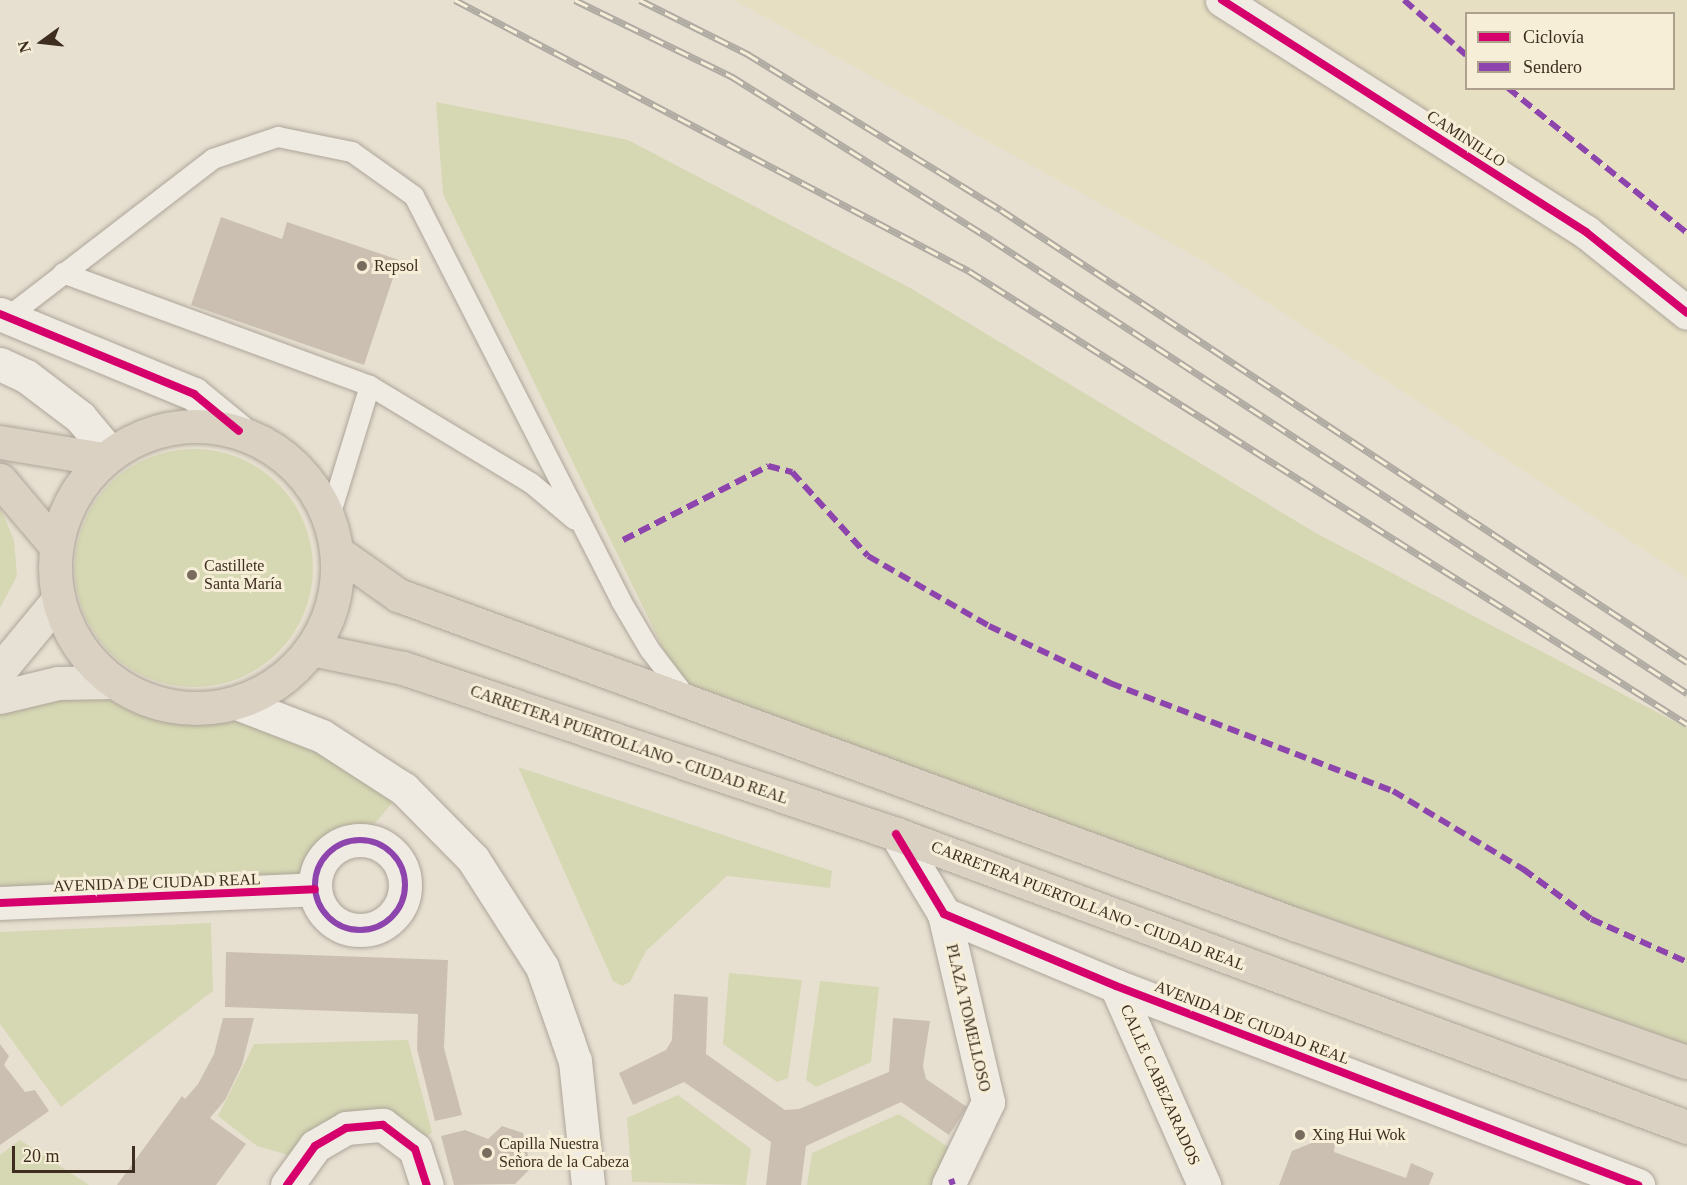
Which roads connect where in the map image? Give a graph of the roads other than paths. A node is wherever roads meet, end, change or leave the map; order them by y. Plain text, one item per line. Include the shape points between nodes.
1 (1222, 0) edge
2 (63, 273) junction
3 (1687, 313) edge
4 (4, 315) edge
5 (0, 364) edge
6 (370, 386) junction
7 (239, 431) junction
8 (0, 442) edge
9 (107, 456) junction
10 (0, 480) edge
11 (329, 519) junction
12 (584, 528) junction
13 (56, 546) junction
14 (337, 552) junction
15 (58, 600) junction
16 (311, 649) junction
17 (0, 670) edge
18 (113, 682) junction
19 (0, 697) edge
20 (688, 700) junction
21 (237, 703) junction
22 (896, 834) junction
23 (315, 890) dead end
24 (0, 903) edge
25 (944, 914) junction
26 (1116, 986) junction
27 (1687, 1062) edge
28 (1687, 1127) edge
29 (287, 1185) edge
30 (428, 1185) edge
31 (588, 1185) edge
32 (948, 1185) edge
33 (1204, 1185) edge
34 (1638, 1185) edge

1 - 3 street, CAMINILLO via 1586,232
2 - 4 lane
2 - 6 lane
2 - 12 lane via 213,159 278,137 352,152 414,196
4 - 7 street via 194,394
5 - 9 street via 26,376 80,417
6 - 11 lane
6 - 12 lane via 531,483
7 - 9 highway via 205,425 172,426 140,436
7 - 11 highway via 268,445 294,465 315,490
8 - 9 highway
9 - 13 highway via 81,484 64,513
10 - 13 highway
11 - 14 highway
12 - 20 lane via 650,650
13 - 15 highway
14 - 16 highway via 336,586 327,620
14 - 20 highway via 398,595
15 - 17 main road
15 - 18 highway via 70,632 89,659
16 - 21 highway via 291,672
16 - 22 highway, CARRETERA PUERTOLLANO - CIUDAD REAL via 403,668
18 - 19 main road via 58,683
18 - 21 highway via 142,698 173,707 206,708
20 - 27 highway via 1297,925
21 - 31 street via 322,736 404,789 473,859 542,967 574,1061
22 - 25 street
22 - 28 highway, CARRETERA PUERTOLLANO - CIUDAD REAL
23 - 24 street, AVENIDA DE CIUDAD REAL
25 - 26 street, AVENIDA DE CIUDAD REAL
25 - 32 street, PLAZA TOMELLOSO via 988,1102
26 - 33 street, CALLE CABEZARADOS
26 - 34 street, AVENIDA DE CIUDAD REAL
29 - 30 street via 315,1146 345,1128 383,1125 415,1149

